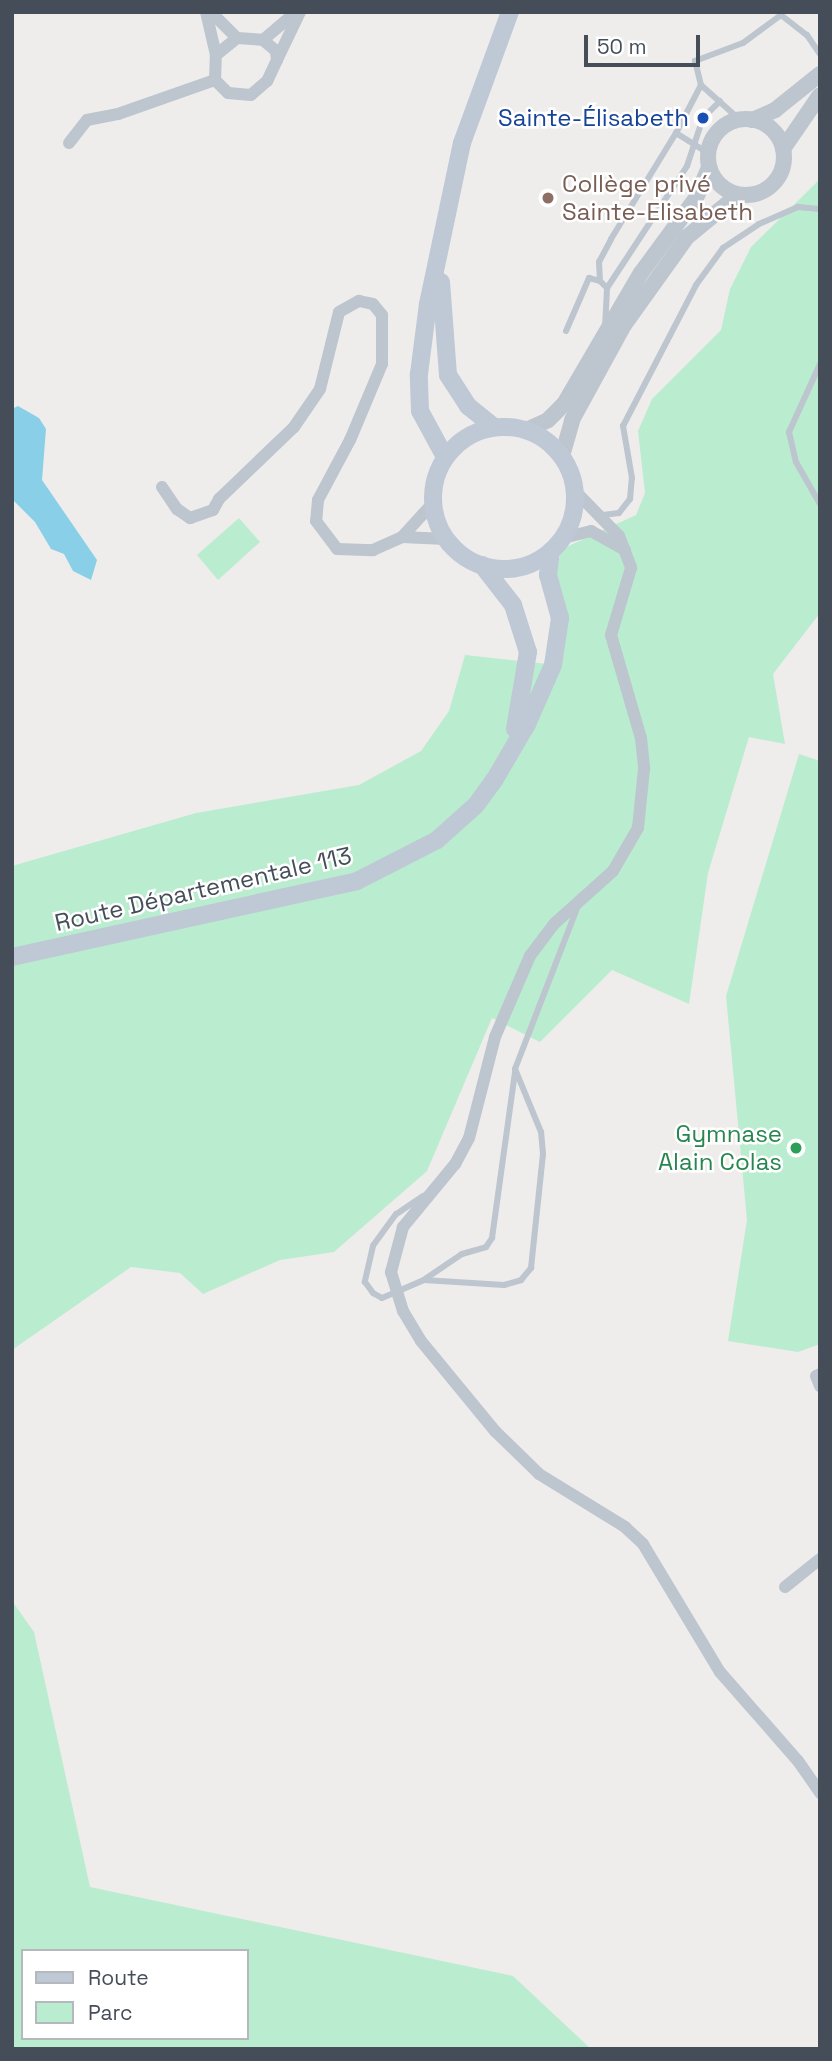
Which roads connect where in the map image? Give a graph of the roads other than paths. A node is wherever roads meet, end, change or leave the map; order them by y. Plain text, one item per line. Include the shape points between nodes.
1 (209, 12) edge
2 (298, 12) edge
3 (510, 12) edge
4 (780, 14) edge
5 (237, 38) junction
6 (263, 40) junction
7 (820, 54) edge
8 (216, 55) junction
9 (277, 60) junction
10 (820, 74) edge
11 (215, 79) junction
12 (701, 85) junction
13 (820, 95) edge
14 (720, 101) junction
15 (746, 119) junction
16 (676, 133) junction
17 (69, 143) dead end
18 (783, 149) junction
19 (703, 155) junction
20 (738, 195) junction
21 (820, 209) edge
22 (440, 243) junction
23 (600, 281) junction
24 (607, 288) junction
25 (606, 329) junction
26 (566, 331) dead end
27 (820, 364) edge
28 (494, 426) junction
29 (526, 429) junction
30 (562, 456) junction
31 (446, 457) junction
32 (162, 487) dead end
33 (575, 491) junction
34 (433, 503) junction
35 (820, 504) edge
36 (603, 515) junction
37 (402, 537) junction
38 (446, 539) junction
39 (557, 544) junction
40 (626, 551) junction
41 (482, 565) junction
42 (495, 779) junction
43 (580, 901) junction
44 (12, 957) edge
45 (515, 1069) junction
46 (439, 1185) junction
47 (424, 1280) junction
48 (396, 1293) junction
49 (820, 1374) edge
50 (820, 1386) edge
51 (820, 1559) edge
52 (785, 1587) dead end
53 (820, 1794) edge

1 - 5 street
1 - 8 street
2 - 6 street
2 - 9 street
3 - 22 main road via 463,142
4 - 7 lane via 807,35
4 - 12 lane via 743,43 695,61
5 - 6 street
5 - 8 street
6 - 9 street via 276,51
8 - 11 street
9 - 11 street via 267,81 251,95 228,93
10 - 15 street via 775,110
11 - 17 street via 118,114 87,120
12 - 14 lane
12 - 16 lane
13 - 18 street
14 - 15 lane
14 - 19 lane via 703,118
15 - 18 street via 766,125
15 - 19 street via 723,127
16 - 19 lane
16 - 23 lane via 598,262
18 - 20 street via 778,178 767,190
19 - 20 street via 725,190
19 - 24 lane via 687,166
19 - 25 street via 696,198
20 - 30 street via 687,237 624,325 572,420
21 - 36 lane via 798,207 759,225 723,248 696,285 623,426 632,478 630,499 619,513
22 - 28 main road via 441,321 448,375 468,406
22 - 31 main road via 419,374 420,411
23 - 24 lane
23 - 26 lane via 589,278
24 - 25 lane via 602,316
25 - 29 street via 565,404
27 - 35 lane via 789,432 796,462
28 - 29 main road
28 - 31 main road via 467,436
29 - 30 main road
30 - 33 main road
31 - 34 main road via 435,479
32 - 37 street via 177,509 190,518 213,510 294,427 320,389 339,312 347,304 373,303 383,315 382,364 318,500 316,521 337,549 373,551
33 - 36 street
33 - 39 main road via 574,507
34 - 37 street
34 - 38 main road
36 - 40 street
37 - 38 street
38 - 41 main road via 462,555
39 - 40 street via 591,531
39 - 41 main road via 518,567
39 - 42 main road, Route Départementale 113 via 548,575 560,618 553,664 527,724
40 - 43 street via 630,580 612,624 611,646 641,738 643,799 628,851
41 - 42 main road, Route Départementale 113 via 513,605 527,652 522,706
42 - 44 main road, Route Départementale 113 via 476,805 437,840 357,881
43 - 45 lane
43 - 46 street via 554,924 530,956 495,1037 469,1138
45 - 47 lane via 492,1238 486,1248 462,1254
45 - 47 lane via 541,1132 543,1154 531,1268 521,1280 504,1285
46 - 48 street via 403,1227 391,1272
46 - 48 lane via 396,1214 373,1246 366,1282 382,1298
47 - 48 lane
48 - 53 street via 421,1341 495,1431 539,1474 625,1527 643,1544 720,1672 799,1761
49 - 50 street via 816,1376
51 - 52 street

